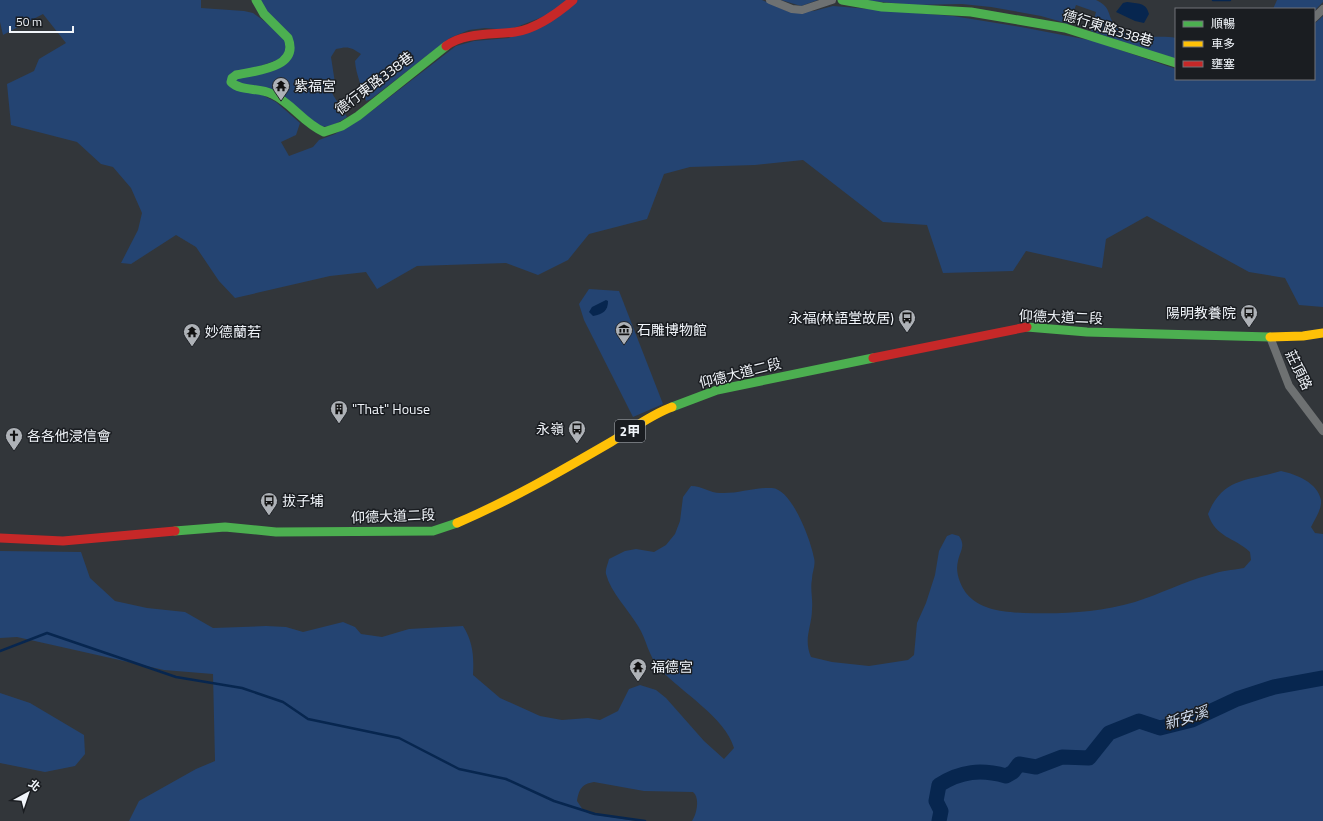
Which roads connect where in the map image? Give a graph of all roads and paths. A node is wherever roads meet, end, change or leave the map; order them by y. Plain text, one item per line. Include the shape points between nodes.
1 (256, 0) edge
2 (573, 0) edge
3 (770, 0) edge
4 (832, 0) edge
5 (842, 0) edge
6 (1323, 9) edge
7 (1315, 17) edge
8 (1175, 63) edge
9 (1323, 333) edge
10 (1270, 337) junction
11 (1323, 431) edge
12 (0, 538) edge

1 - 2 main road, 德行東路338巷 via 266,18 288,37 289,53 276,66 236,75 231,82 237,87 260,89 272,94 310,126 324,132 342,126 358,116 449,44 479,34 516,32 553,17
3 - 4 street via 792,9 802,10
5 - 8 main road, 德行東路338巷 via 882,7 971,12 1065,28
6 - 7 street
9 - 10 main road, 仰德大道二段 / 2甲
10 - 11 street, 莊頂路 via 1290,386
10 - 12 main road, 仰德大道二段 / 2甲 via 1087,332 1025,327 717,390 661,411 513,498 434,531 276,532 225,527 63,541

